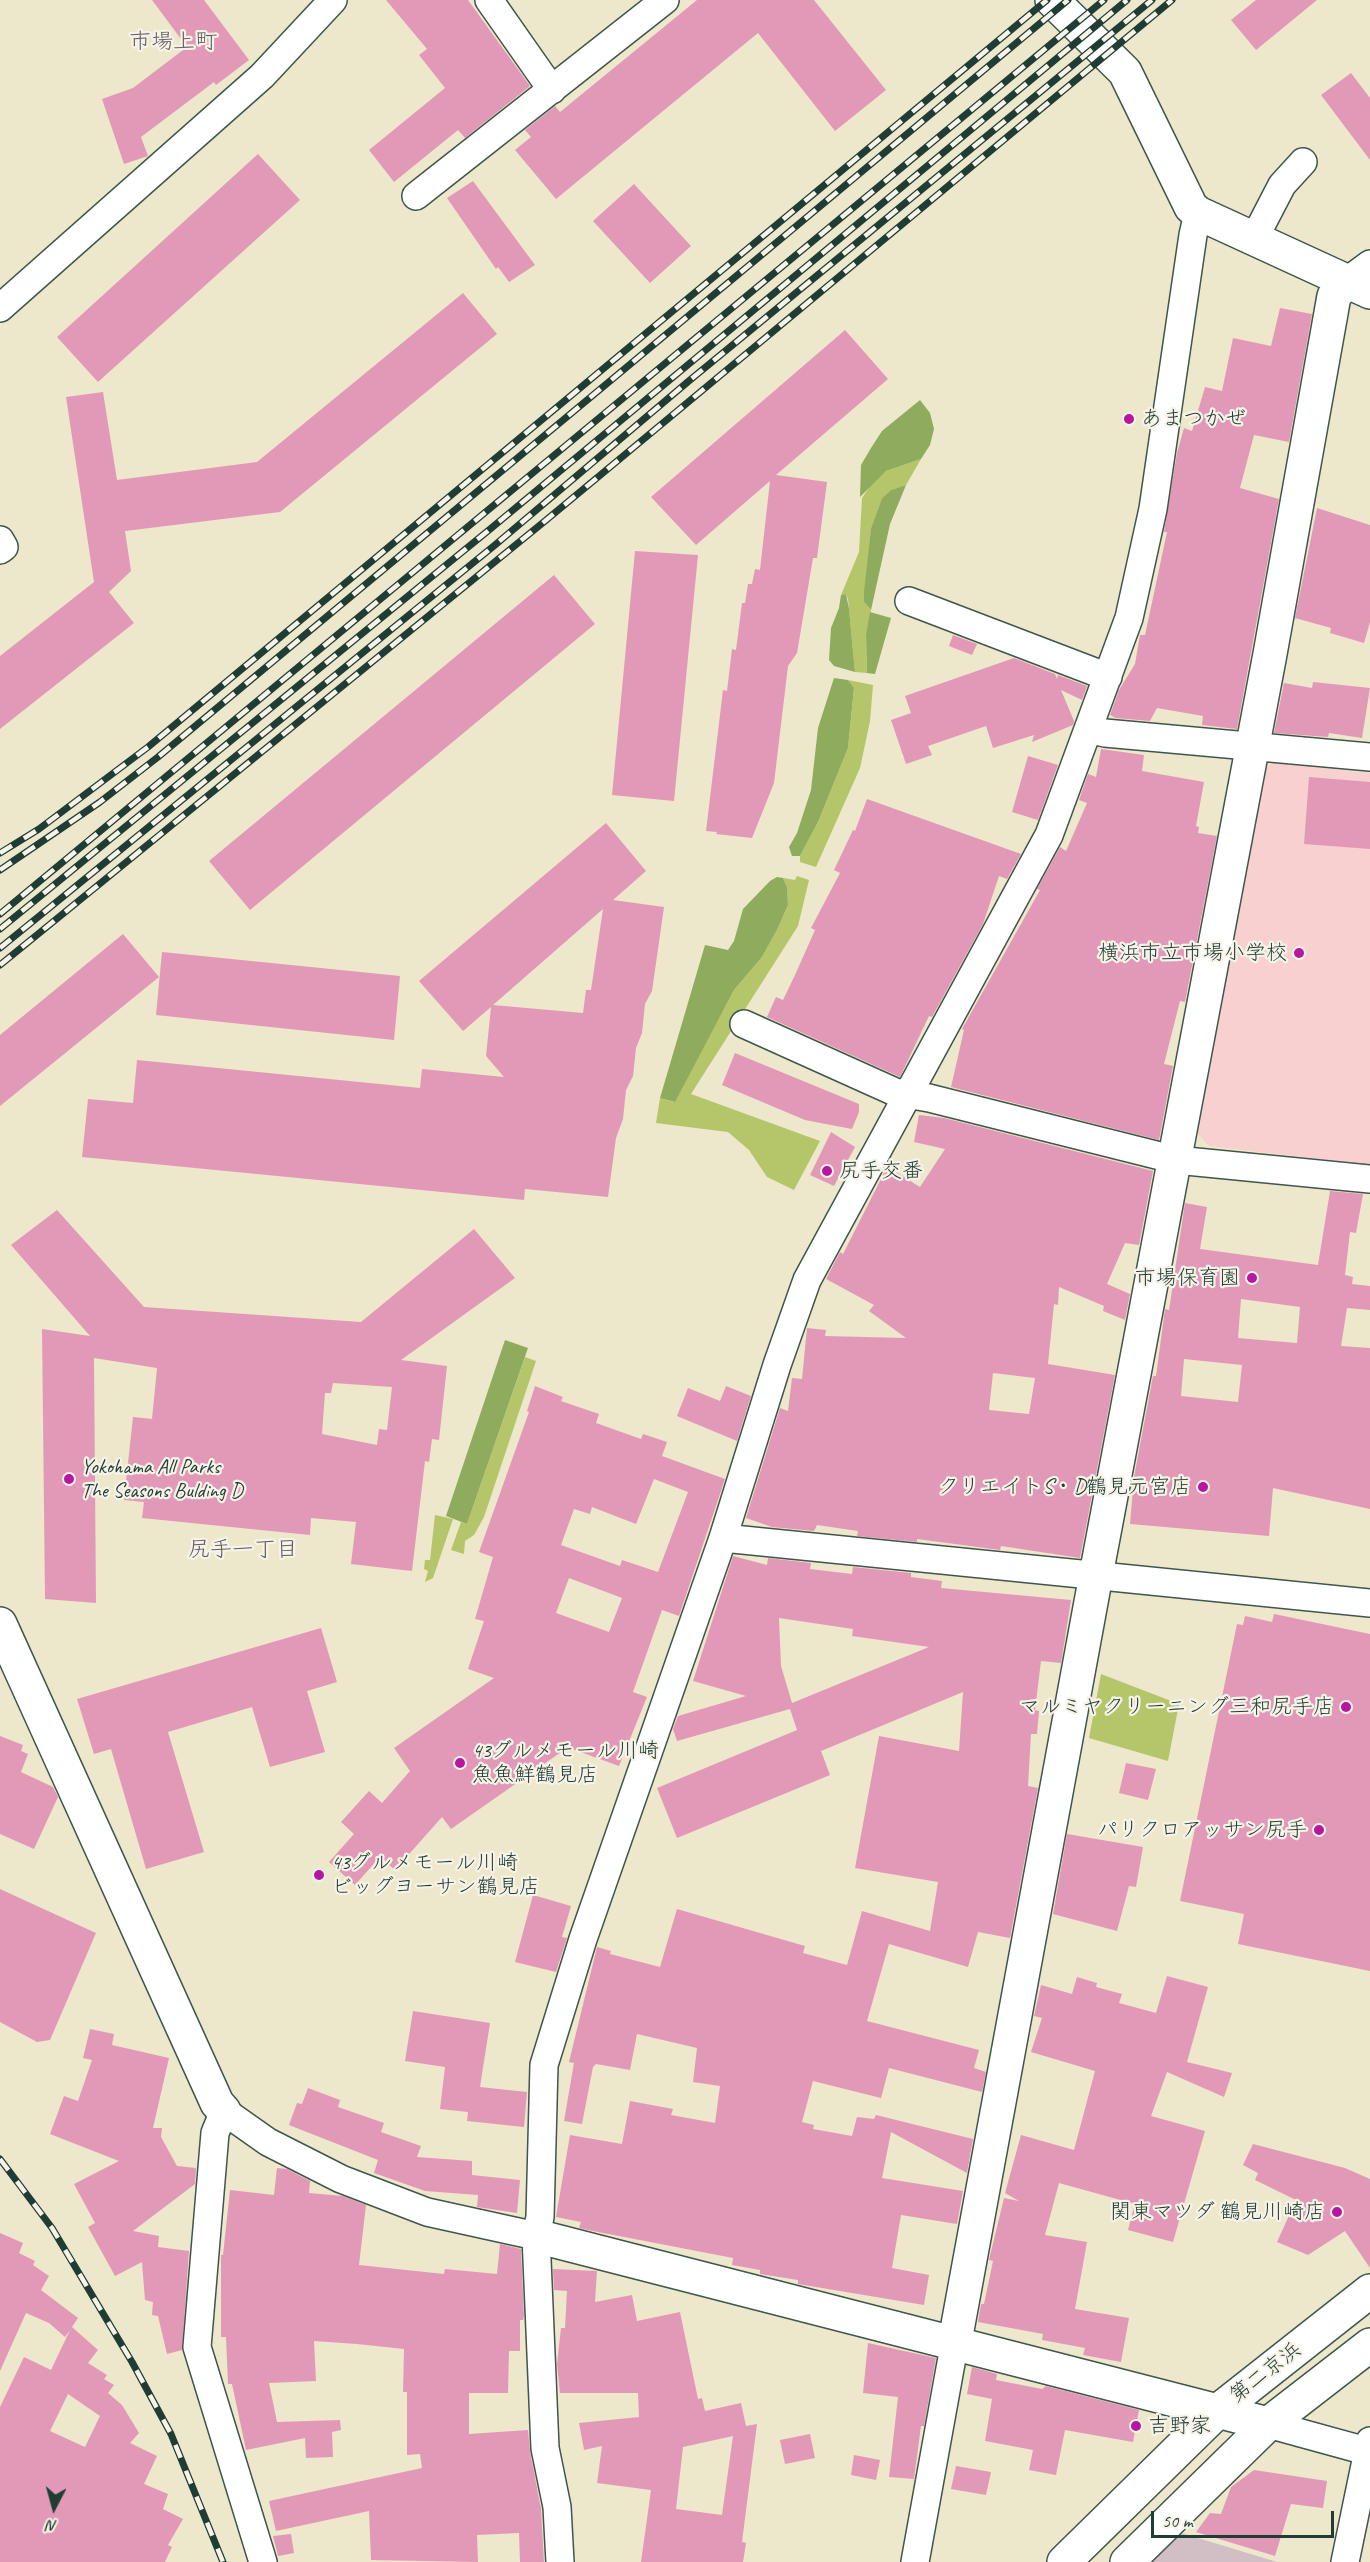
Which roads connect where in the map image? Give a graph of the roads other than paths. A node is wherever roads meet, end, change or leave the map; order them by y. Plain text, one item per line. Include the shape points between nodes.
1 (333, 0) edge
2 (489, 0) edge
3 (664, 0) edge
4 (1052, 0) edge
5 (552, 90) junction
6 (1303, 162) dead end
7 (416, 196) dead end
8 (1198, 213) junction
9 (1254, 239) junction
10 (1362, 279) edge
11 (0, 308) edge
12 (0, 540) edge
13 (0, 550) edge
14 (909, 601) dead end
15 (1108, 677) junction
16 (1088, 729) junction
17 (1252, 745) junction
18 (1370, 757) edge
19 (744, 1024) dead end
20 (910, 1094) junction
21 (1176, 1160) junction
22 (1370, 1179) edge
23 (723, 1538) junction
24 (1096, 1575) junction
25 (1370, 1603) edge
26 (0, 1624) edge
27 (224, 2111) junction
28 (536, 2236) junction
29 (1370, 2291) edge
30 (955, 2341) junction
31 (1370, 2345) edge
32 (1219, 2410) junction
33 (1268, 2424) junction
34 (1369, 2448) edge
35 (263, 2562) edge
36 (560, 2562) edge
37 (915, 2562) edge
38 (1064, 2562) edge
39 (1127, 2562) edge
40 (1345, 2562) edge

1 - 11 street via 262,76
2 - 5 street
3 - 5 street
4 - 8 main road via 1125,72 1183,192
5 - 7 street
6 - 9 street via 1282,185
8 - 9 main road
8 - 15 street via 1153,509 1129,618
9 - 10 main road
10 - 17 main road via 1334,296
12 - 13 street via 4,547
14 - 15 street
15 - 16 street
16 - 17 street
16 - 20 street via 1049,835
17 - 18 street
17 - 21 main road
19 - 20 street via 895,1092
20 - 21 street
20 - 23 street via 807,1280
21 - 22 street
21 - 24 main road
23 - 24 street
23 - 28 street via 583,1939 544,2065 540,2217
24 - 25 street
24 - 30 main road
26 - 27 main road via 217,2103
27 - 28 street via 268,2142 341,2179 427,2212
27 - 35 street via 215,2133 197,2348
28 - 30 main road
28 - 36 street via 544,2448 557,2507
29 - 32 main road, 第二京浜
30 - 32 main road
30 - 37 street
31 - 33 main road, 第二京浜
32 - 33 main road
32 - 38 main road, 第二京浜
33 - 34 street
33 - 39 main road, 第二京浜
34 - 40 street

